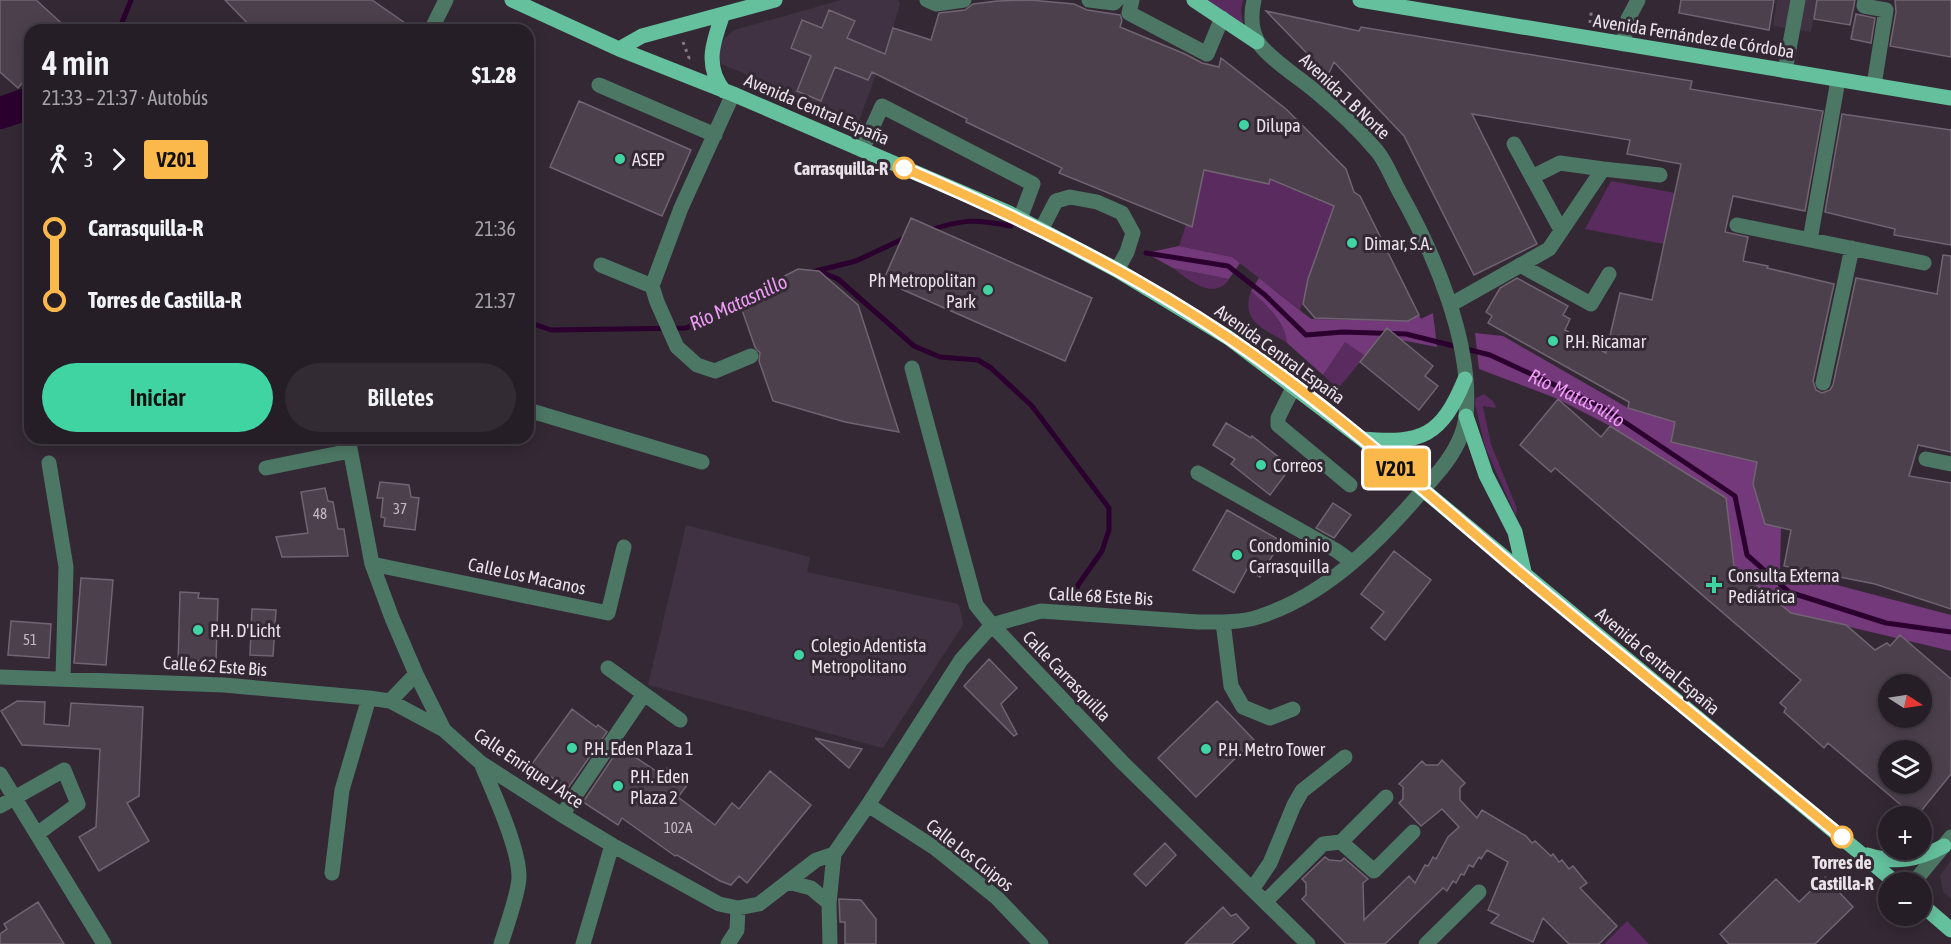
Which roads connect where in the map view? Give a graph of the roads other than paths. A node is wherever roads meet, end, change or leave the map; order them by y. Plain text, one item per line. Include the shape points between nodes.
1 (446, 0) edge
2 (512, 0) edge
3 (775, 0) edge
4 (927, 0) edge
5 (964, 0) edge
6 (1089, 0) edge
7 (1117, 0) edge
8 (1132, 0) edge
9 (1194, 0) edge
10 (1254, 0) edge
11 (1360, 0) edge
12 (1638, 0) edge
13 (1798, 0) edge
14 (1865, 0) edge
15 (725, 9) edge
16 (1222, 18) junction
17 (434, 24) edge
18 (1257, 42) junction
19 (1623, 44) junction
20 (619, 49) junction
21 (1785, 71) junction
22 (1838, 80) junction
23 (599, 85) dead end
24 (1874, 86) junction
25 (728, 92) junction
26 (1951, 98) edge
27 (715, 135) junction
28 (1514, 144) dead end
29 (862, 150) junction
30 (1603, 169) junction
31 (1660, 175) dead end
32 (1532, 177) junction
33 (1020, 219) junction
34 (1737, 225) dead end
35 (1041, 230) junction
36 (1561, 230) junction
37 (1810, 240) junction
38 (1852, 249) junction
39 (1924, 263) dead end
40 (601, 265) dead end
41 (1520, 265) junction
42 (1117, 270) junction
43 (1609, 274) dead end
44 (652, 286) junction
45 (1450, 304) junction
46 (751, 356) dead end
47 (912, 368) dead end
48 (1464, 375) junction
49 (1823, 383) dead end
50 (1294, 386) junction
51 (534, 412) edge
52 (1466, 416) junction
53 (1362, 439) junction
54 (349, 444) edge
55 (1926, 459) dead end
56 (702, 462) dead end
57 (49, 463) dead end
58 (1951, 464) edge
59 (266, 468) dead end
60 (1198, 473) dead end
61 (1350, 485) dead end
62 (1423, 490) junction
63 (624, 547) dead end
64 (1352, 562) junction
65 (372, 564) junction
66 (1525, 576) junction
67 (1223, 622) junction
68 (992, 625) junction
69 (608, 668) dead end
70 (416, 674) junction
71 (0, 676) edge
72 (63, 678) junction
73 (644, 694) junction
74 (369, 698) junction
75 (390, 701) junction
76 (1293, 709) dead end
77 (680, 720) dead end
78 (444, 730) junction
79 (1345, 757) dead end
80 (481, 763) junction
81 (0, 774) edge
82 (15, 797) junction
83 (1386, 797) dead end
84 (868, 805) junction
85 (0, 806) edge
86 (562, 815) junction
87 (1413, 832) dead end
88 (37, 834) junction
89 (1341, 842) junction
90 (1948, 842) edge
91 (612, 845) junction
92 (1861, 853) junction
93 (834, 854) junction
94 (1883, 872) edge
95 (1922, 872) edge
96 (332, 873) dead end
97 (788, 882) junction
98 (1253, 888) junction
99 (1479, 892) dead end
100 (1266, 901) junction
101 (829, 903) junction
102 (738, 908) junction
103 (1932, 914) edge
104 (1951, 930) edge
105 (104, 944) edge
106 (501, 944) edge
107 (583, 944) edge
108 (728, 944) edge
109 (830, 944) edge
110 (1041, 944) edge
111 (1308, 944) edge
112 (1426, 944) edge

1 - 17 street
2 - 20 main road, Avenida Central España
3 - 15 main road
4 - 5 street via 936,4
6 - 7 street via 1108,4
8 - 16 street via 1129,13 1207,54
9 - 16 main road
10 - 18 street via 1252,22
11 - 19 main road, Avenida Fernández de Córdoba
12 - 19 street via 1628,19
13 - 21 street
14 - 24 street via 1864,6 1886,10
15 - 20 main road via 642,36
15 - 25 main road via 715,36 712,66 715,80
16 - 18 main road
18 - 45 street, Avenida 1 B Norte via 1318,93 1379,153 1431,252
19 - 21 main road, Avenida Fernández de Córdoba
20 - 25 main road, Avenida Central España
21 - 22 main road, Avenida Fernández de Córdoba
22 - 24 main road, Avenida Fernández de Córdoba
22 - 37 street
23 - 27 street
24 - 26 main road, Avenida Fernández de Córdoba
25 - 27 street
25 - 29 main road, Avenida Central España
27 - 44 street via 681,208
28 - 32 street
29 - 33 main road, Avenida Central España
29 - 33 street via 882,106 1033,184
30 - 31 street
30 - 32 street via 1560,163
30 - 36 street
32 - 36 street
33 - 35 main road, Avenida Central España
34 - 37 street
35 - 42 main road, Avenida Central España
35 - 42 street via 1056,201 1071,197 1097,202 1122,213 1133,233
36 - 41 street via 1549,249
37 - 38 street
38 - 39 street
38 - 49 street
40 - 44 street
41 - 43 street via 1591,304
41 - 45 street
42 - 50 main road, Avenida Central España via 1229,338
44 - 46 street via 677,347 698,364 715,371
45 - 48 street, Avenida 1 B Norte
47 - 68 street, Calle Carrasquilla via 976,605
48 - 52 street, Avenida 1 B Norte
48 - 53 main road via 1447,416 1434,429 1404,441
50 - 53 main road, Avenida Central España
50 - 61 street via 1278,425
51 - 56 street
52 - 62 street, Avenida 1 B Norte via 1451,456
52 - 66 main road via 1486,475 1515,532
53 - 62 main road, Avenida Central España
54 - 59 street
54 - 65 street, Calle Enrique J Arce
55 - 58 street
57 - 72 street via 66,567
60 - 64 street
62 - 64 street, Calle 68 Este Bis
62 - 66 main road, Avenida Central España
63 - 65 street, Calle Los Macanos via 608,613
64 - 67 street, Calle 68 Este Bis via 1294,603 1256,618
65 - 70 street, Calle Enrique J Arce
66 - 92 main road, Avenida Central España
67 - 68 street, Calle 68 Este Bis via 1041,611
67 - 76 street via 1231,686 1243,707 1270,718
68 - 84 street via 961,660
68 - 98 street, Calle Carrasquilla via 1122,762
69 - 73 street
70 - 75 street
70 - 78 street, Calle Enrique J Arce
71 - 72 street, Calle 62 Este Bis
72 - 74 street, Calle 62 Este Bis via 224,685
73 - 77 street
73 - 86 street
74 - 75 street, Calle 62 Este Bis
74 - 96 street via 342,790
75 - 78 street
78 - 80 street, Calle Enrique J Arce
79 - 98 street via 1302,791 1270,863
80 - 86 street, Calle Enrique J Arce
80 - 106 street via 518,864 519,879
81 - 82 street
82 - 85 street
82 - 88 street
82 - 88 street via 64,770 78,804
83 - 89 street
84 - 93 street
84 - 110 street, Calle Los Cuipos via 935,848 997,898
86 - 91 street, Calle Enrique J Arce
87 - 89 street via 1374,871
88 - 105 street
89 - 100 street via 1323,844
90 - 92 main road via 1908,860
90 - 95 street
91 - 102 street, Calle Enrique J Arce via 719,904
91 - 107 street
92 - 94 main road, Avenida Central España
93 - 97 street via 816,860
93 - 101 street
97 - 101 street via 811,888
97 - 102 street via 759,904
98 - 100 street, Calle Carrasquilla
99 - 112 street
100 - 111 street, Calle Carrasquilla
101 - 109 street
102 - 108 street via 737,930
103 - 104 main road

